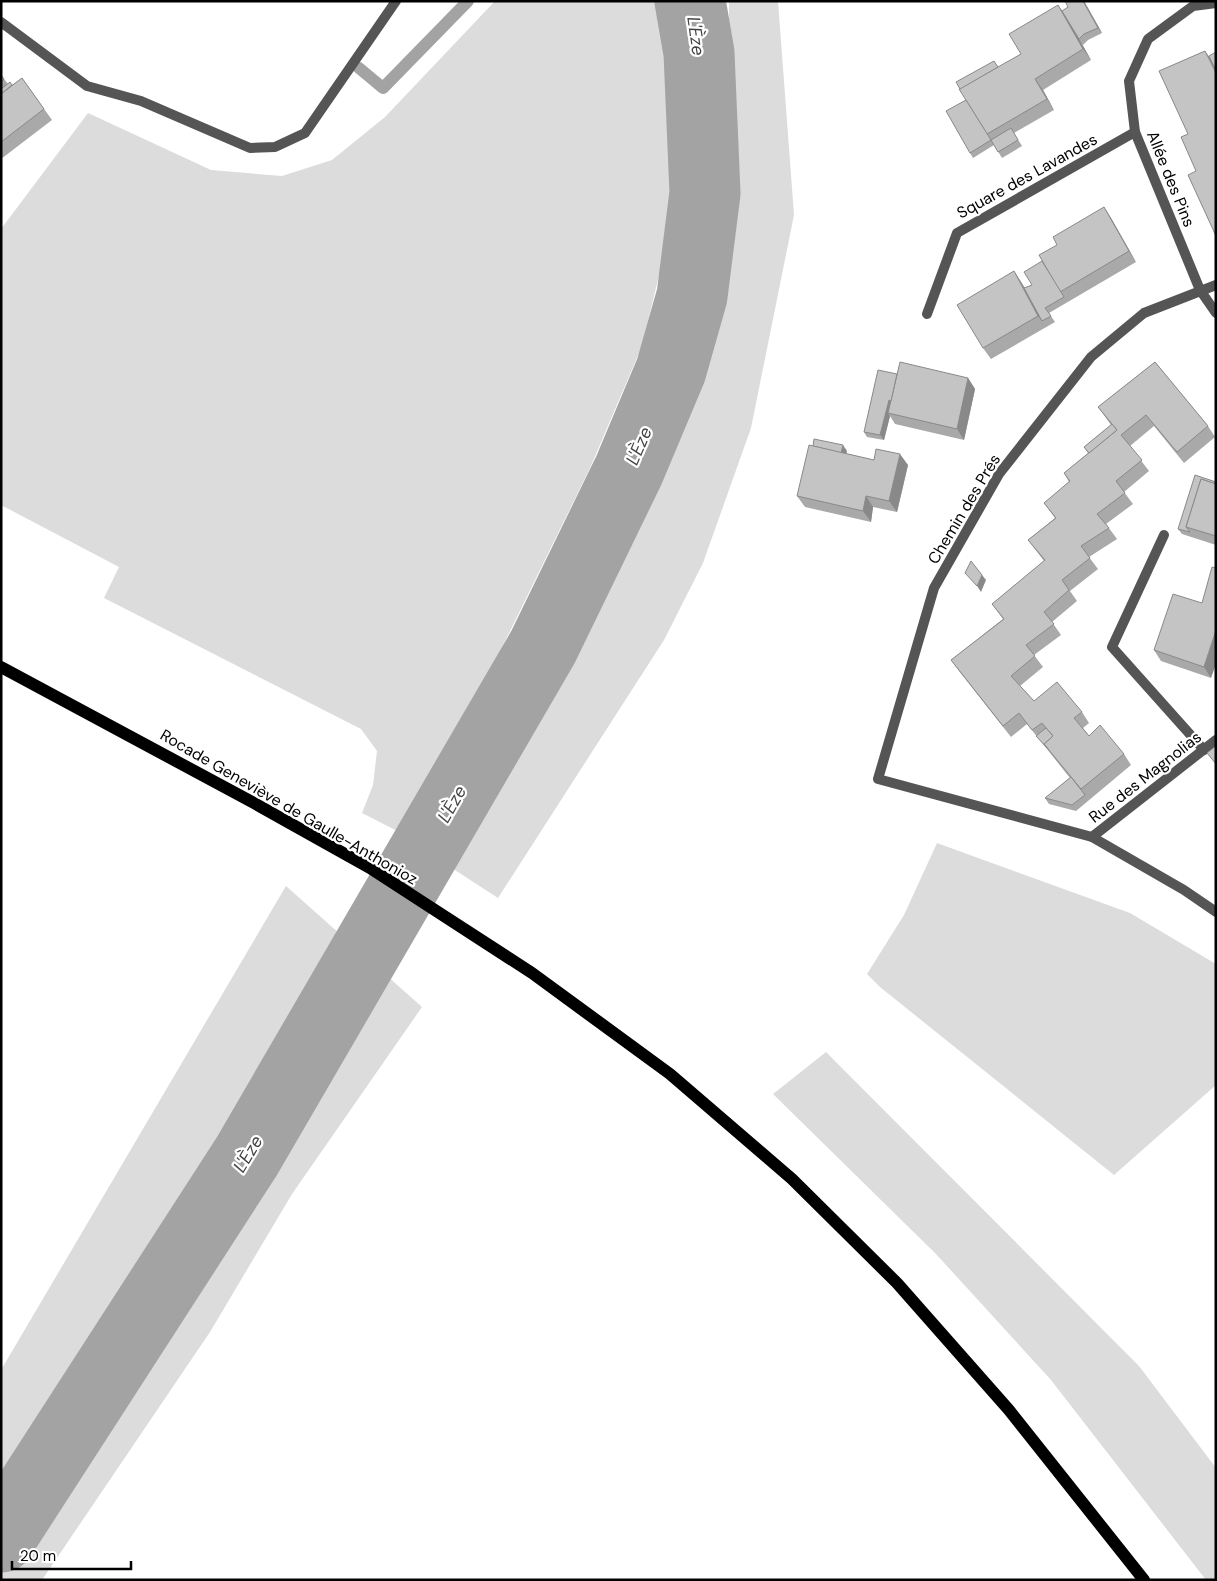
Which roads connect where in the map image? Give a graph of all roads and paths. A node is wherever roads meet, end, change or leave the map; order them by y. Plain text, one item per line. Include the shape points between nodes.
1 (396, 1) edge
2 (1216, 3) edge
3 (1, 22) edge
4 (1135, 132) junction
5 (1216, 285) edge
6 (1200, 290) junction
7 (1216, 313) edge
8 (927, 314) dead end
9 (1164, 535) dead end
10 (1, 667) edge
11 (1216, 740) edge
12 (1204, 750) junction
13 (1092, 837) junction
14 (1216, 912) edge
15 (1144, 1580) edge

1 - 3 street via 305,133 275,147 250,148 141,101 86,86
2 - 4 street, Allée des Pins via 1193,6 1148,39 1129,82
4 - 6 street, Allée des Pins
4 - 8 street, Square des Lavandes via 957,233
5 - 6 street, Chemin des Prés
6 - 7 street, Allée des Pins
6 - 13 street, Chemin des Prés via 1144,313 1090,357 999,474 934,588 878,779
9 - 12 street via 1112,647
10 - 15 main road, Rocade Geneviève de Gaulle-Anthonioz via 370,868 532,973 670,1074 792,1179 897,1283 1009,1410
11 - 12 street, Rue des Magnolias
12 - 13 street, Rue des Magnolias
13 - 14 street

